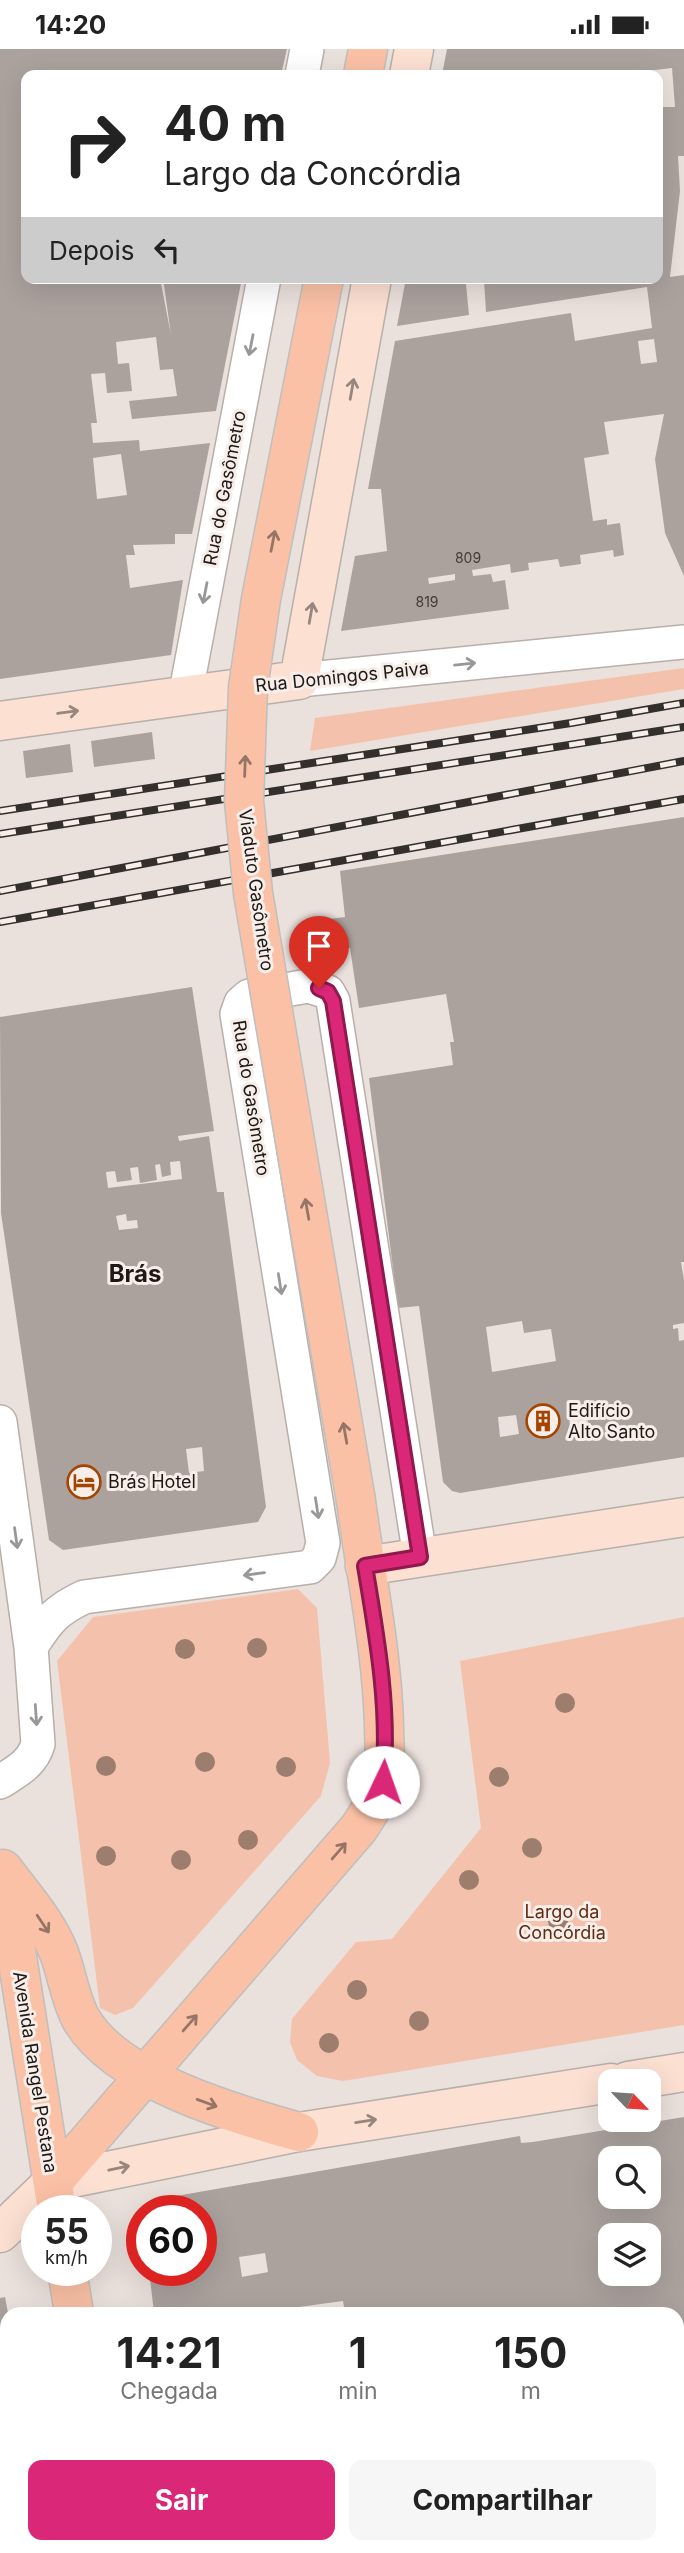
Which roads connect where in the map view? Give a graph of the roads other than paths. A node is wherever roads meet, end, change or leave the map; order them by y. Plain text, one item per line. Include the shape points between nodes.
1 (307, 49) edge
2 (368, 49) edge
3 (414, 49) edge
4 (303, 70) edge
5 (364, 70) edge
6 (410, 70) edge
7 (263, 284) edge
8 (323, 284) edge
9 (371, 284) edge
10 (684, 642) edge
11 (299, 680) junction
12 (186, 697) junction
13 (0, 721) edge
14 (0, 1422) edge
15 (684, 1517) edge
16 (420, 1557) junction
17 (365, 1566) junction
18 (31, 1647) junction
19 (0, 1782) edge
20 (1, 1860) edge
21 (684, 2072) edge
22 (145, 2075) junction
23 (662, 2076) edge
24 (598, 2085) edge
25 (299, 2131) junction
26 (55, 2195) edge
27 (56, 2195) edge
28 (59, 2195) edge
29 (21, 2219) edge
30 (0, 2233) edge
31 (70, 2286) edge
32 (73, 2307) edge

1 - 4 street
2 - 5 main road
3 - 6 street
7 -> 12 street, Rua do Gasômetro
17 -> 8 main road, Viaduto Gasômetro, bridge via 253,893 244,801 248,688 261,599
11 -> 9 street
11 -> 10 street, Rua Domingos Paiva
11 - 12 street, Rua Domingos Paiva
13 -> 12 street, Rua Domingos Paiva
14 -> 18 street
15 - 16 street
16 - 17 street
16 -> 18 street, Rua do Gasômetro via 333,1001 328,992 308,986 249,996 237,1014 323,1543 319,1559 310,1567 84,1597 45,1623
22 -> 17 main road via 359,1828 376,1800 385,1759 383,1699
18 -> 19 street via 38,1744 27,1764
20 -> 22 main road via 47,1928 80,2017 93,2036
20 - 26 main road, Avenida Rangel Pestana
21 - 23 street
22 -> 25 main road via 198,2100
22 - 27 main road
25 -> 24 street
28 -> 25 street
29 - 30 street
31 - 32 main road

